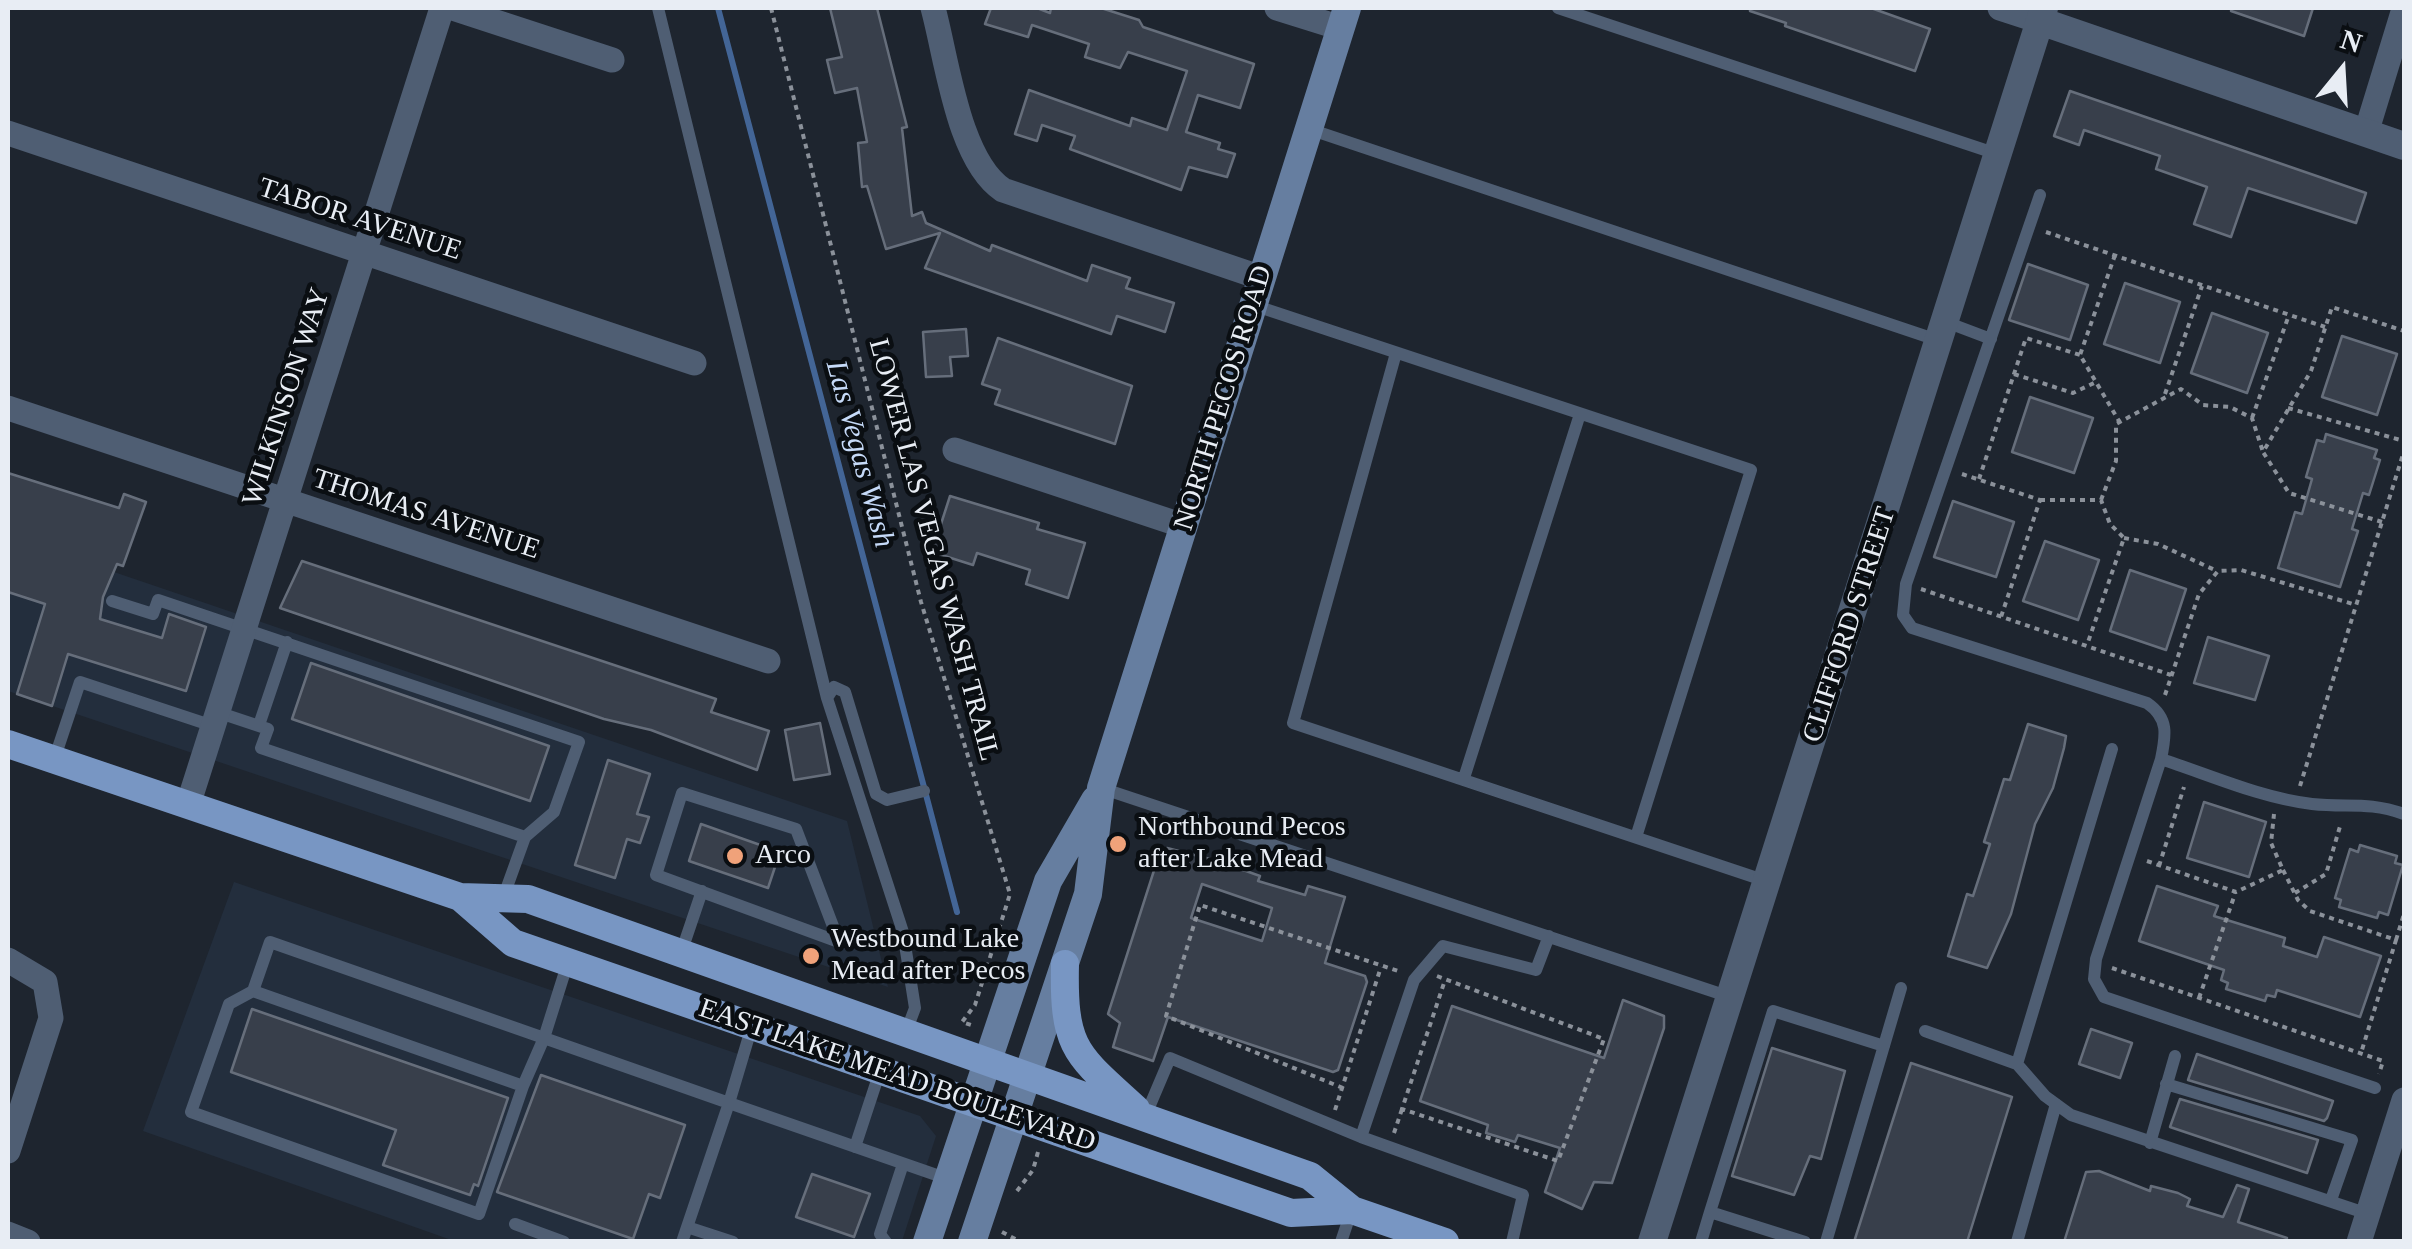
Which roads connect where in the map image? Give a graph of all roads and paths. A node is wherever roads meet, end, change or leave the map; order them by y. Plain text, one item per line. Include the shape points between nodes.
1 (442, 8) edge
2 (453, 8) edge
3 (658, 8) edge
4 (770, 8) edge
5 (934, 8) edge
6 (1277, 8) edge
7 (1558, 8) edge
8 (2000, 8) edge
9 (2404, 10) edge
10 (2042, 14) edge
11 (1344, 18) edge
12 (612, 60) dead end
13 (1309, 129) junction
14 (2366, 133) junction
15 (8, 134) edge
16 (2404, 146) edge
17 (1998, 155) junction
18 (2040, 196) dead end
19 (2029, 226) junction
20 (364, 252) junction
21 (2115, 256) junction
22 (1262, 278) junction
23 (2202, 286) junction
24 (1253, 305) junction
25 (2289, 315) junction
26 (2326, 327) junction
27 (2404, 331) edge
28 (1943, 332) junction
29 (1991, 339) junction
30 (1396, 352) junction
31 (2080, 355) junction
32 (694, 363) dead end
33 (2014, 374) junction
34 (2096, 382) junction
35 (2165, 394) junction
36 (8, 408) edge
37 (2288, 408) junction
38 (1580, 414) junction
39 (2252, 418) junction
40 (2119, 422) junction
41 (2404, 442) edge
42 (956, 450) dead end
43 (2404, 450) edge
44 (2263, 452) junction
45 (1946, 468) junction
46 (1979, 480) junction
47 (286, 500) junction
48 (2040, 500) junction
49 (2101, 500) junction
50 (2382, 522) junction
51 (1184, 526) junction
52 (2124, 538) junction
53 (2218, 571) junction
54 (1906, 584) junction
55 (112, 601) dead end
56 (2356, 606) junction
57 (2001, 617) junction
58 (244, 628) junction
59 (286, 642) junction
60 (2087, 646) junction
61 (768, 661) dead end
62 (2171, 676) junction
63 (827, 698) junction
64 (2159, 712) junction
65 (216, 719) junction
66 (258, 726) junction
67 (8, 744) edge
68 (2112, 749) dead end
69 (2161, 759) junction
70 (54, 760) junction
71 (1464, 778) junction
72 (2192, 783) dead end
73 (1102, 788) junction
74 (924, 791) dead end
75 (2278, 797) junction
76 (2295, 800) junction
77 (188, 805) junction
78 (2344, 814) dead end
79 (2404, 814) edge
80 (1637, 834) junction
81 (524, 837) junction
82 (2142, 860) dead end
83 (2159, 866) junction
84 (2283, 870) junction
85 (1768, 881) junction
86 (702, 891) junction
87 (2236, 892) junction
88 (2294, 893) junction
89 (460, 897) junction
90 (503, 898) junction
91 (2404, 914) edge
92 (1549, 936) junction
93 (2396, 940) junction
94 (681, 953) junction
95 (8, 960) edge
96 (568, 962) junction
97 (1065, 964) junction
98 (1382, 966) junction
99 (2106, 966) dead end
100 (1420, 973) junction
101 (1445, 980) junction
102 (1901, 988) dead end
103 (254, 991) junction
104 (1731, 997) junction
105 (2199, 998) junction
106 (752, 1026) junction
107 (1925, 1030) dead end
108 (906, 1032) junction
109 (997, 1034) junction
110 (544, 1038) junction
111 (1884, 1046) junction
112 (2361, 1054) junction
113 (2175, 1056) dead end
114 (987, 1061) junction
115 (2017, 1064) junction
116 (880, 1070) junction
117 (1028, 1076) junction
118 (2166, 1084) junction
119 (523, 1086) junction
120 (1342, 1088) junction
121 (2374, 1088) joint
122 (2404, 1100) edge
123 (973, 1102) junction
124 (729, 1103) junction
125 (2056, 1104) junction
126 (1402, 1109) junction
127 (1013, 1117) junction
128 (1145, 1117) junction
129 (1331, 1124) junction
130 (1044, 1127) junction
131 (2400, 1128) edge
132 (1361, 1136) junction
133 (2150, 1143) junction
134 (1389, 1146) junction
135 (855, 1147) junction
136 (8, 1150) edge
137 (903, 1164) junction
138 (948, 1180) junction
139 (2335, 1201) junction
140 (1011, 1206) dead end
141 (1352, 1210) junction
142 (1710, 1212) junction
143 (2368, 1214) junction
144 (1006, 1220) dead end
145 (515, 1224) dead end
146 (687, 1227) junction
147 (8, 1234) edge
148 (28, 1242) edge
149 (564, 1242) edge
150 (682, 1242) edge
151 (733, 1242) edge
152 (886, 1242) edge
153 (928, 1242) edge
154 (972, 1242) edge
155 (1020, 1242) edge
156 (1341, 1242) edge
157 (1445, 1242) edge
158 (1512, 1242) edge
159 (1652, 1242) edge
160 (1701, 1242) edge
161 (1805, 1242) edge
162 (1826, 1242) edge
163 (2017, 1242) edge
164 (2359, 1242) edge

1 - 20 street, WILKINSON WAY
2 - 12 street
3 - 63 lane
4 - 109 path, LOWER LAS VEGAS WASH TRAIL via 921,602 1010,894 975,1005 962,1022
5 - 22 street via 966,137 985,178 1003,190
6 - 11 street
7 - 17 lane
8 - 10 street
9 - 14 street
10 - 14 street
10 - 17 street, CLIFFORD STREET
11 - 13 main road, NORTH PECOS ROAD
13 - 22 main road, NORTH PECOS ROAD
13 - 28 lane
14 - 16 street
15 - 20 street, TABOR AVENUE
17 - 28 street, CLIFFORD STREET
18 - 19 lane
19 - 21 path
19 - 29 lane
20 - 32 street, TABOR AVENUE
20 - 47 street, WILKINSON WAY
21 - 23 path
21 - 31 path
22 - 24 main road, NORTH PECOS ROAD
23 - 25 path
23 - 35 path
24 - 30 lane
24 - 51 main road, NORTH PECOS ROAD
25 - 26 path
25 - 39 path
26 - 27 path via 2332,307
26 - 37 path via 2311,371
28 - 29 lane
28 - 85 street, CLIFFORD STREET
29 - 45 lane
30 - 38 lane
30 - 71 lane via 1293,723
31 - 33 path via 2026,338
31 - 34 path
33 - 34 path via 2073,393
33 - 46 path
34 - 40 path
35 - 39 path via 2187,390 2203,404
35 - 40 path
36 - 47 street, THOMAS AVENUE
37 - 41 path
37 - 44 path
38 - 71 lane
38 - 80 lane via 1751,470
39 - 44 path
40 - 49 path via 2114,469
42 - 51 street
43 - 50 path
44 - 50 path via 2289,493
45 - 46 path
45 - 54 lane
46 - 48 path
47 - 58 street, WILKINSON WAY
47 - 61 street, THOMAS AVENUE
48 - 49 path
48 - 57 path
49 - 52 path
50 - 56 path
51 - 73 main road, NORTH PECOS ROAD
52 - 53 path via 2158,544
52 - 60 path
53 - 56 path via 2241,570
53 - 62 path via 2198,594
54 - 57 path
54 - 64 lane via 1903,615 1912,628
55 - 58 lane via 153,614 158,600
56 - 76 path
57 - 60 path
58 - 59 lane
58 - 65 street, WILKINSON WAY
59 - 66 lane
59 - 81 lane via 579,742 554,812
60 - 62 path
62 - 64 path
63 - 74 lane via 834,687 845,692 876,794 887,800
63 - 108 lane via 904,935 915,1008
64 - 69 lane via 2166,732
65 - 66 lane
65 - 70 lane via 80,682
65 - 77 street, WILKINSON WAY
66 - 81 lane via 268,729 261,748
67 - 70 main road, EAST LAKE MEAD BOULEVARD
68 - 115 lane
69 - 75 lane
69 - 121 lane via 2096,959 2094,979 2104,998
70 - 77 main road, EAST LAKE MEAD BOULEVARD
71 - 80 lane
72 - 83 path via 2184,786
73 - 92 lane
73 - 97 main road, NORTH PECOS ROAD via 1088,894
73 - 109 main road, NORTH PECOS ROAD via 1048,881
75 - 76 lane
75 - 84 path via 2271,843
76 - 79 lane via 2374,803
77 - 89 main road, EAST LAKE MEAD BOULEVARD
78 - 88 path via 2326,874
80 - 85 lane
81 - 90 lane
82 - 83 path
83 - 87 path
84 - 87 path
84 - 88 path
85 - 104 street, CLIFFORD STREET
86 - 86 lane via 822,936 839,942 796,830 682,793 656,876
86 - 94 lane
87 - 105 path
88 - 93 path via 2310,911
89 - 90 main road, EAST LAKE MEAD BOULEVARD
89 - 96 main road, EAST LAKE MEAD BOULEVARD via 513,943
90 - 94 main road, EAST LAKE MEAD BOULEVARD via 528,899
91 - 93 path
92 - 100 lane via 1536,970 1442,946
92 - 104 lane
93 - 112 path
94 - 108 main road, EAST LAKE MEAD BOULEVARD
95 - 136 street via 44,982 52,1018
96 - 106 main road, EAST LAKE MEAD BOULEVARD
96 - 110 lane
97 - 117 main road, NORTH PECOS ROAD
97 - 128 main road via 1065,1020 1074,1048
98 - 100 path
98 - 120 path
98 - 120 path via 1200,904 1166,1016
99 - 105 path
100 - 101 path
100 - 132 lane
101 - 126 path
101 - 126 path via 1604,1039 1558,1161
102 - 111 lane
103 - 110 lane via 270,942
103 - 119 lane
103 - 119 lane via 230,1004 190,1112 479,1214
104 - 159 street, CLIFFORD STREET
105 - 112 path
106 - 116 main road, EAST LAKE MEAD BOULEVARD
106 - 124 lane
107 - 115 lane
108 - 114 main road, EAST LAKE MEAD BOULEVARD
109 - 114 main road, NORTH PECOS ROAD
110 - 119 lane
110 - 124 lane
111 - 142 lane via 1773,1011
111 - 162 lane
112 - 121 path via 2384,1061
113 - 118 lane
114 - 117 main road, EAST LAKE MEAD BOULEVARD
114 - 123 main road, NORTH PECOS ROAD
115 - 125 lane
116 - 123 main road, EAST LAKE MEAD BOULEVARD
116 - 135 lane
117 - 127 main road, NORTH PECOS ROAD
117 - 128 main road, EAST LAKE MEAD BOULEVARD
118 - 133 lane
118 - 139 lane via 2352,1140
120 - 129 path
122 - 131 street
123 - 127 main road, EAST LAKE MEAD BOULEVARD
123 - 138 main road, NORTH PECOS ROAD
124 - 135 lane
124 - 146 lane
125 - 133 lane
125 - 163 lane
126 - 134 path
127 - 130 main road, EAST LAKE MEAD BOULEVARD
127 - 154 main road, NORTH PECOS ROAD
128 - 129 lane via 1170,1058
128 - 141 main road, EAST LAKE MEAD BOULEVARD via 1310,1176
129 - 132 lane
130 - 140 path via 1033,1170
130 - 141 main road, EAST LAKE MEAD BOULEVARD via 1291,1213
131 - 143 street
132 - 134 lane
133 - 139 lane
134 - 158 lane via 1523,1196
135 - 137 lane
137 - 138 lane
137 - 152 lane via 880,1234
138 - 153 main road, NORTH PECOS ROAD
139 - 143 lane
141 - 156 lane
141 - 157 main road, EAST LAKE MEAD BOULEVARD
142 - 160 lane
142 - 161 lane
143 - 164 street
144 - 155 path via 1001,1233
145 - 149 lane
146 - 150 lane
146 - 151 lane
147 - 148 street

